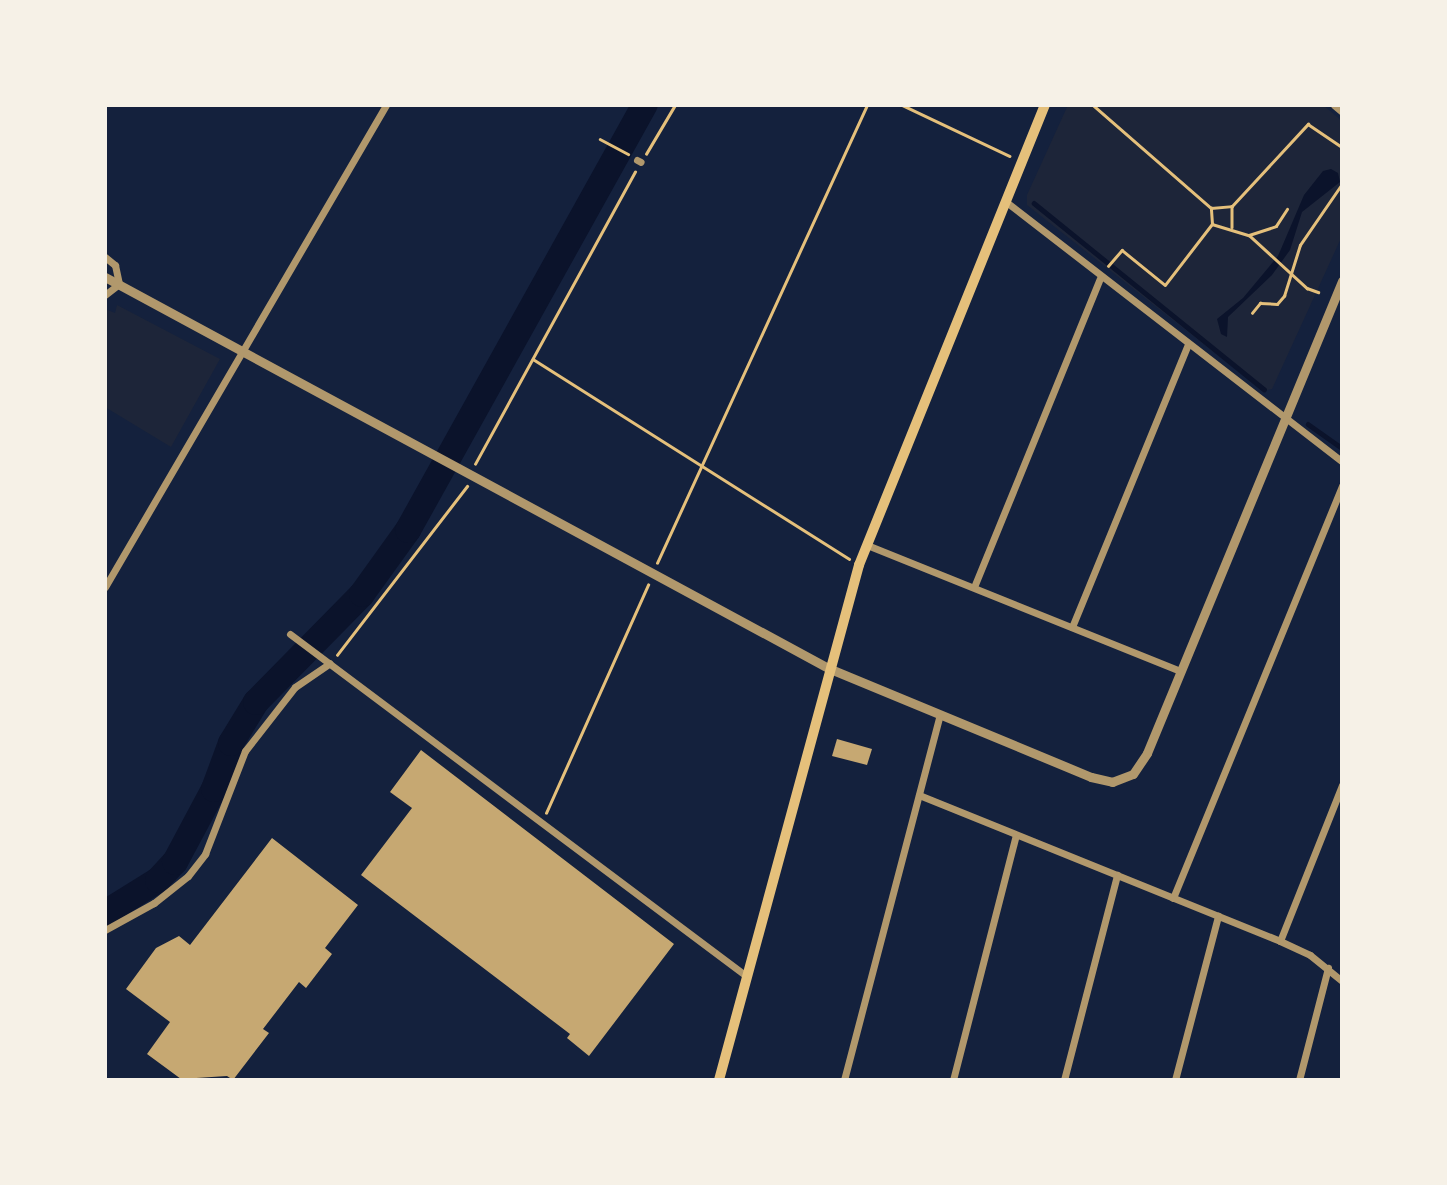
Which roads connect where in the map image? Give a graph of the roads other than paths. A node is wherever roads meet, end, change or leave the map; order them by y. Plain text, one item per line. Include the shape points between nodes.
1 (386, 105) edge
2 (1045, 105) edge
3 (1334, 105) edge
4 (1342, 112) edge
5 (1004, 200) junction
6 (105, 257) edge
7 (105, 277) edge
8 (1101, 279) junction
9 (1342, 281) edge
10 (119, 284) junction
11 (105, 295) edge
12 (1188, 344) junction
13 (241, 352) junction
14 (1284, 418) junction
15 (1342, 461) edge
16 (1342, 485) edge
17 (867, 545) junction
18 (105, 587) edge
19 (974, 587) junction
20 (1072, 627) junction
21 (290, 634) dead end
22 (330, 663) junction
23 (828, 668) junction
24 (1180, 671) junction
25 (940, 715) junction
26 (1342, 785) edge
27 (919, 795) junction
28 (1016, 835) junction
29 (1117, 875) junction
30 (1173, 898) junction
31 (1218, 916) junction
32 (105, 930) edge
33 (1280, 942) junction
34 (1328, 968) junction
35 (745, 975) junction
36 (1342, 981) edge
37 (719, 1080) edge
38 (844, 1080) edge
39 (953, 1080) edge
40 (1064, 1080) edge
41 (1175, 1080) edge
42 (1299, 1080) edge

1 - 13 street
2 - 5 highway
3 - 4 street
5 - 8 street
5 - 17 highway
6 - 10 street via 115,265
7 - 10 street
8 - 12 street
8 - 19 street
9 - 14 street
10 - 11 street
10 - 13 street
12 - 14 street
12 - 20 street
13 - 18 street
13 - 23 street
14 - 15 street
14 - 24 street
16 - 30 street
17 - 19 street
17 - 23 highway
19 - 20 street
20 - 24 street
21 - 22 street
22 - 32 street via 295,687 245,751 205,854 188,876 154,903
22 - 35 street
23 - 25 street
23 - 35 highway
24 - 25 street via 1147,753 1133,774 1120,780 1091,777
25 - 27 street
26 - 33 street
27 - 28 street
27 - 38 street
28 - 29 street
28 - 39 street
29 - 30 street
29 - 40 street
30 - 31 street
31 - 33 street
31 - 41 street
33 - 34 street
34 - 36 street
34 - 42 street
35 - 37 highway

